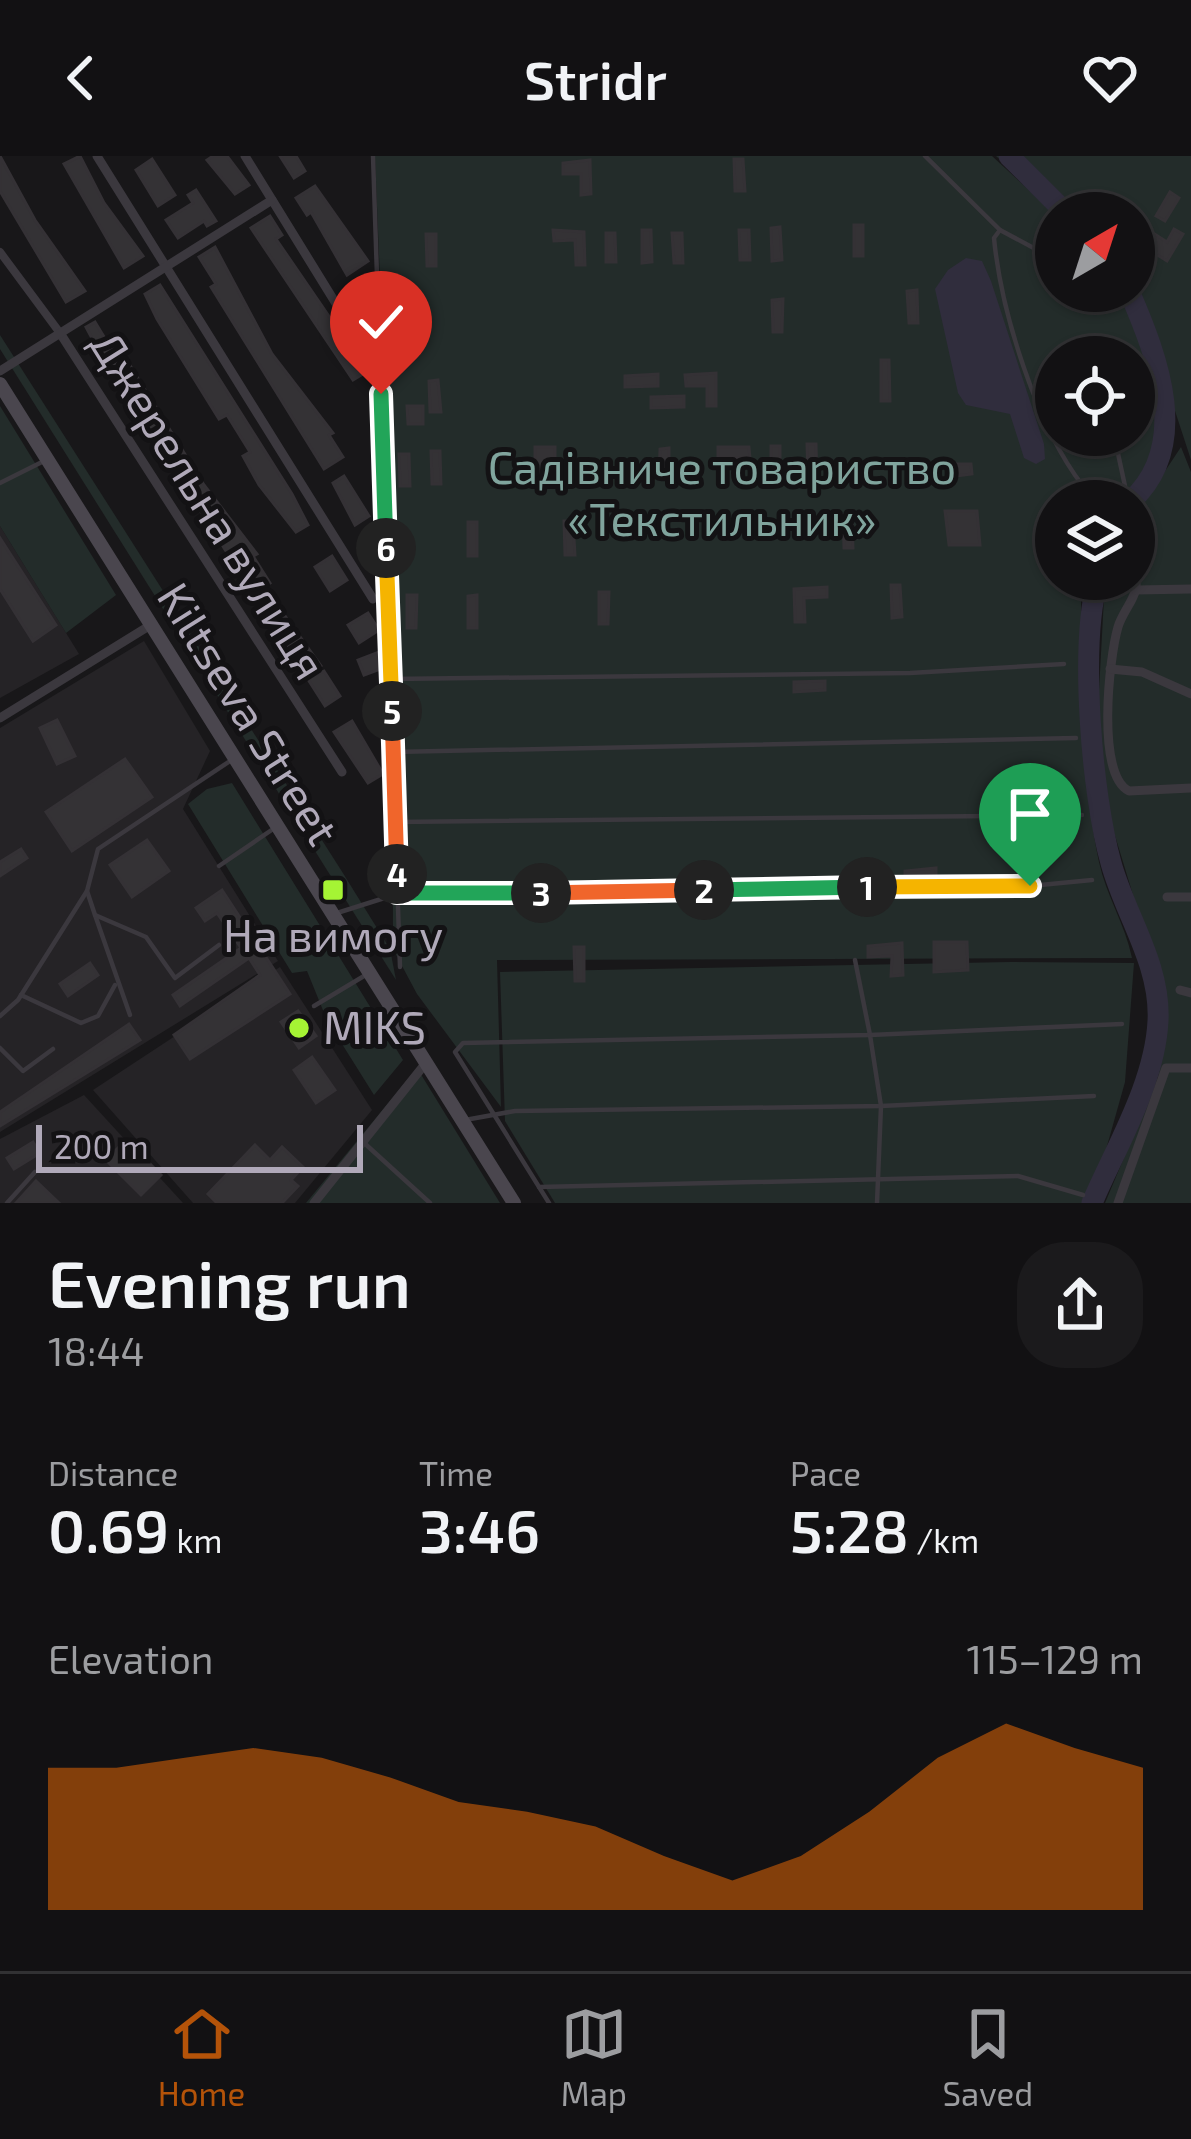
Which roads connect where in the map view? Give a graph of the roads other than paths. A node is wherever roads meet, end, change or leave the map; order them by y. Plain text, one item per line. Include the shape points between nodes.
1 (97, 156) edge
2 (245, 156) edge
3 (373, 156) edge
4 (925, 156) edge
5 (272, 200) junction
6 (1000, 230) junction
7 (1035, 249) edge
8 (0, 252) edge
9 (165, 265) junction
10 (60, 333) junction
11 (359, 341) dead end
12 (0, 371) edge
13 (0, 384) edge
14 (1035, 391) edge
15 (1067, 456) edge
16 (1119, 456) edge
17 (47, 460) junction
18 (0, 483) edge
19 (1155, 590) edge
20 (1191, 590) edge
21 (373, 599) dead end
22 (1131, 600) edge
23 (149, 626) junction
24 (1064, 664) dead end
25 (1110, 669) junction
26 (391, 679) junction
27 (1191, 694) edge
28 (0, 718) edge
29 (1076, 738) dead end
30 (393, 752) junction
31 (233, 758) junction
32 (342, 772) dead end
33 (1191, 788) edge
34 (1082, 815) dead end
35 (395, 822) junction
36 (276, 827) junction
37 (219, 866) dead end
38 (1092, 880) dead end
39 (87, 891) junction
40 (397, 893) junction
41 (1167, 897) dead end
42 (1191, 897) edge
43 (95, 915) junction
44 (332, 915) junction
45 (219, 945) dead end
46 (855, 960) dead end
47 (400, 967) dead end
48 (368, 972) junction
49 (115, 985) junction
50 (21, 995) junction
51 (314, 1006) dead end
52 (0, 1016) edge
53 (130, 1016) dead end
54 (1122, 1024) dead end
55 (870, 1035) junction
56 (0, 1048) edge
57 (53, 1049) dead end
58 (425, 1064) junction
59 (1191, 1067) edge
60 (1094, 1096) dead end
61 (881, 1106) junction
62 (495, 1113) junction
63 (462, 1121) junction
64 (362, 1141) junction
65 (35, 1172) dead end
66 (880, 1178) junction
67 (539, 1187) junction
68 (1083, 1195) dead end
69 (8, 1203) edge
70 (314, 1203) edge
71 (430, 1203) edge
72 (514, 1203) edge
73 (549, 1203) edge
74 (877, 1203) edge
75 (1118, 1203) edge

1 - 9 street
2 - 5 street
3 - 26 lane
4 - 6 lane
5 - 9 street
5 - 11 street
6 - 7 lane
6 - 14 lane via 997,269
8 - 10 street
9 - 10 street
9 - 21 street
10 - 12 street
10 - 32 street, Джерельна вулиця
13 - 17 main road, Kiltseva Street
15 - 16 lane via 1083,486 1125,486
17 - 18 lane
17 - 23 main road, Kiltseva Street
19 - 20 street
22 - 25 street
23 - 28 street
23 - 31 main road, Kiltseva Street
24 - 26 lane
25 - 27 street via 1142,672
25 - 33 street via 1107,725 1121,787
26 - 30 lane
29 - 30 lane
30 - 35 lane
31 - 36 main road, Kiltseva Street
31 - 39 lane via 98,849
34 - 35 lane
35 - 40 lane
36 - 37 lane
36 - 44 main road, Kiltseva Street
38 - 40 lane
39 - 43 lane
39 - 50 lane
40 - 44 lane
40 - 47 lane
41 - 42 street
43 - 45 lane via 146,937 175,978
43 - 49 lane
44 - 48 main road, Kiltseva Street
46 - 55 lane
48 - 51 lane
48 - 58 main road, Kiltseva Street
49 - 50 lane via 98,1016 81,1023
49 - 53 lane
50 - 52 lane
54 - 55 lane
55 - 61 lane
55 - 62 lane via 463,1043 455,1052
56 - 57 lane via 23,1071
58 - 63 main road, Kiltseva Street
58 - 64 street
59 - 75 street via 1166,1068
60 - 61 lane
61 - 62 lane
61 - 66 lane
62 - 63 lane
62 - 67 lane
63 - 72 main road, Kiltseva Street
64 - 70 street
64 - 71 lane
65 - 69 lane
66 - 67 lane
66 - 68 lane via 1018,1176
66 - 74 lane
67 - 73 lane

